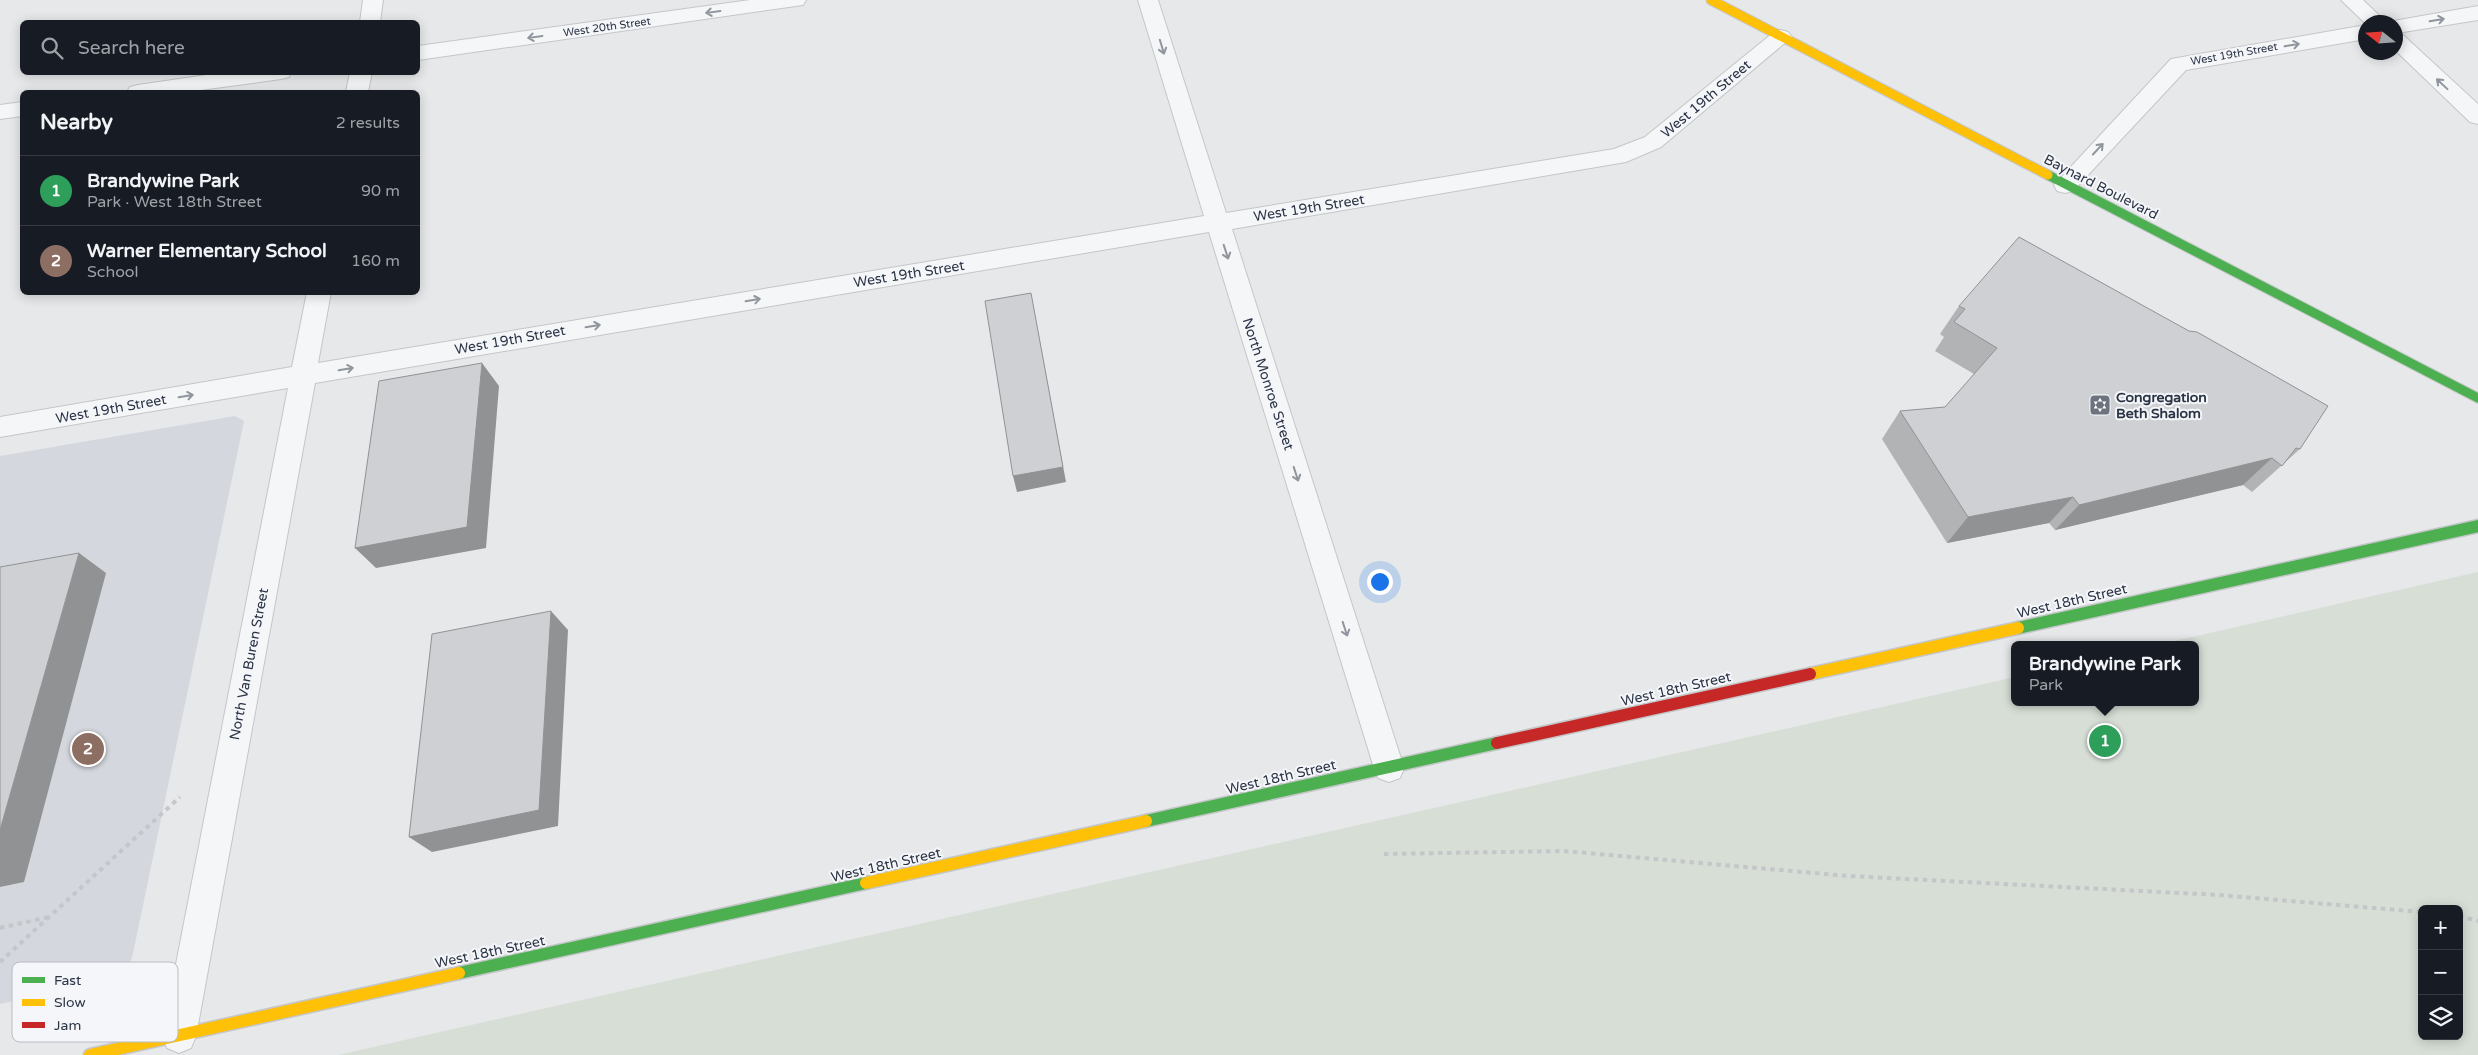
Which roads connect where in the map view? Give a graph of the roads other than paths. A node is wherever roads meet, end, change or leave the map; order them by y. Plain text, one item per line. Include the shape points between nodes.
1 (374, 0) edge
2 (796, 0) edge
3 (1148, 0) edge
4 (1711, 0) edge
5 (2351, 0) edge
6 (751, 3) edge
7 (2478, 13) edge
8 (2368, 15) edge
9 (370, 20) edge
10 (2403, 26) edge
11 (2358, 33) edge
12 (1781, 37) junction
13 (2403, 47) edge
14 (420, 53) edge
15 (260, 75) edge
16 (360, 75) edge
17 (152, 90) edge
18 (357, 90) edge
19 (20, 109) edge
20 (0, 112) edge
21 (2478, 117) edge
22 (2065, 185) junction
23 (1217, 223) junction
24 (318, 295) edge
25 (304, 376) junction
26 (2478, 398) edge
27 (0, 428) edge
28 (2478, 526) edge
29 (1389, 768) junction
30 (179, 1036) joint
31 (151, 1042) edge
32 (90, 1055) edge

1 - 9 street
2 - 6 street, West 20th Street
3 -> 23 street, North Monroe Street
4 - 12 street, Baynard Boulevard
5 - 8 street
6 -> 14 street, West 20th Street
10 -> 7 street
22 -> 11 street, West 19th Street via 2179,64
12 - 22 street, Baynard Boulevard
12 - 23 street, West 19th Street via 1654,142 1634,151
21 -> 13 street
15 - 17 street
16 - 18 street
19 - 20 street
22 - 26 street, Baynard Boulevard
25 -> 23 street, West 19th Street
23 -> 29 street, North Monroe Street
24 - 25 street, North Van Buren Street
27 -> 25 street, West 19th Street
25 - 30 street, North Van Buren Street
28 - 29 street, West 18th Street
29 - 30 street, West 18th Street
31 - 32 street, West 18th Street

